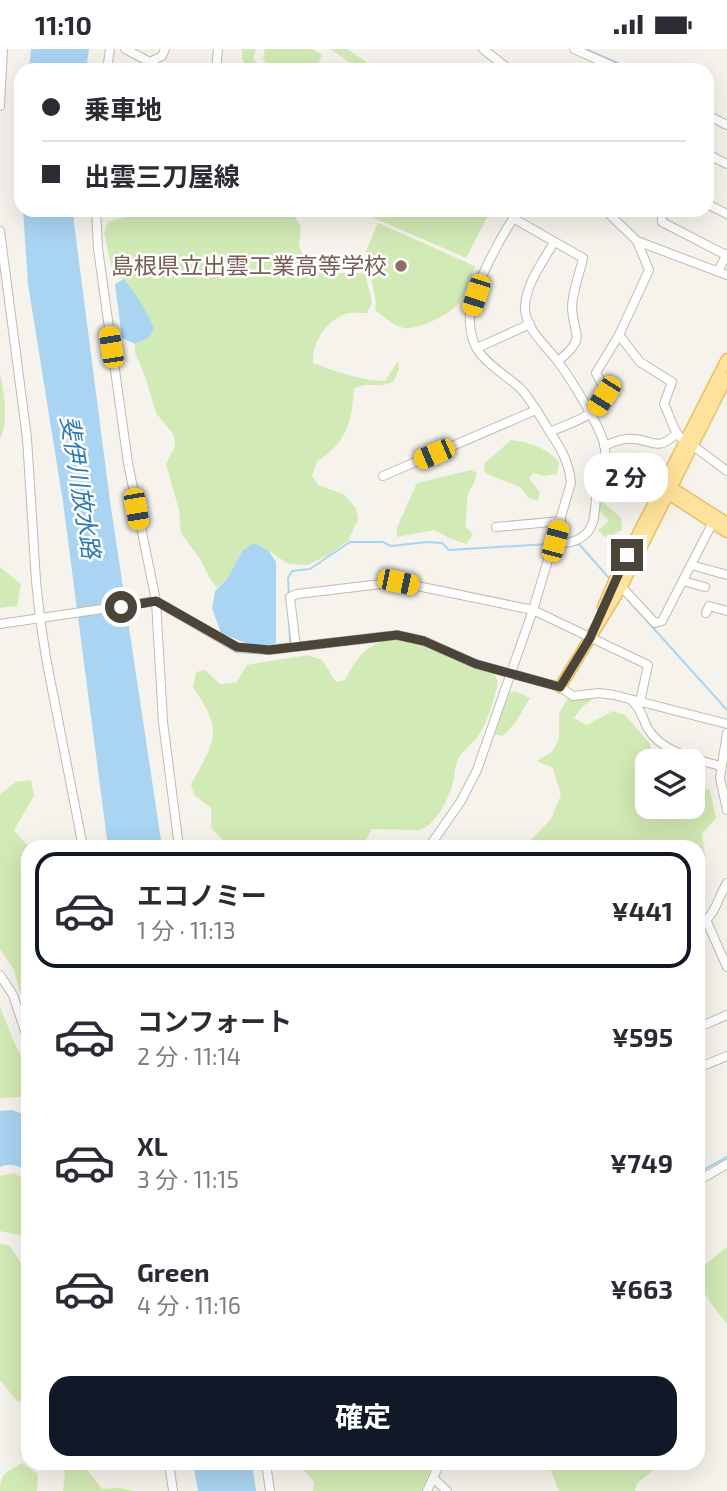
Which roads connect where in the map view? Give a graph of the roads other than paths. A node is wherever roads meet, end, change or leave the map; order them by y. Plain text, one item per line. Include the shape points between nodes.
1 (3, 49) edge
2 (125, 49) edge
3 (165, 49) edge
4 (483, 49) edge
5 (574, 49) edge
6 (501, 63) edge
7 (597, 63) edge
8 (0, 106) edge
9 (96, 217) edge
10 (514, 217) edge
11 (520, 217) edge
12 (612, 217) edge
13 (662, 217) edge
14 (0, 230) edge
15 (637, 241) junction
16 (554, 242) junction
17 (727, 254) edge
18 (718, 271) junction
19 (727, 275) edge
20 (530, 324) junction
21 (619, 335) junction
22 (477, 348) junction
23 (727, 359) edge
24 (558, 361) junction
25 (727, 377) edge
26 (536, 410) junction
27 (590, 414) junction
28 (550, 432) junction
29 (684, 440) junction
30 (604, 446) junction
31 (605, 462) junction
32 (727, 471) edge
33 (383, 476) dead end
34 (667, 487) junction
35 (561, 521) junction
36 (713, 522) junction
37 (727, 523) edge
38 (496, 527) dead end
39 (727, 532) edge
40 (555, 541) junction
41 (691, 565) junction
42 (727, 575) edge
43 (683, 581) junction
44 (618, 583) junction
45 (705, 587) dead end
46 (156, 601) junction
47 (533, 610) junction
48 (727, 611) edge
49 (706, 613) dead end
50 (40, 618) junction
51 (0, 624) edge
52 (590, 638) junction
53 (296, 647) junction
54 (512, 673) junction
55 (560, 687) junction
56 (630, 700) junction
57 (640, 702) junction
58 (727, 724) edge
59 (727, 733) edge
60 (720, 766) junction
61 (727, 810) edge
62 (82, 840) edge
63 (178, 840) edge
64 (434, 840) edge
65 (727, 883) edge
66 (705, 922) edge
67 (705, 928) edge
68 (727, 967) edge
69 (0, 975) edge
70 (727, 1015) edge
71 (21, 1019) edge
72 (705, 1025) edge
73 (727, 1056) edge
74 (705, 1065) edge
75 (727, 1164) edge
76 (705, 1177) edge
77 (170, 1470) edge
78 (267, 1470) edge
79 (437, 1470) edge
80 (433, 1478) junction
81 (173, 1491) edge
82 (270, 1491) edge
83 (427, 1491) edge
84 (447, 1491) edge

1 - 8 street
2 - 3 street via 150,62
4 - 6 street
5 - 7 street
9 - 46 street via 126,451
10 - 22 street via 470,312
11 - 16 street
12 - 15 street
13 - 17 street via 662,222
14 - 50 street via 27,438
15 - 18 street
15 - 21 street via 649,270
16 - 20 street via 528,289 525,310
16 - 24 street via 583,258 572,307 578,332 572,349
17 - 18 street
18 - 19 street
20 - 22 street
20 - 24 street
21 - 27 street via 596,373 604,396
21 - 29 street via 640,362 672,382 664,404
22 - 26 street via 523,391
23 - 29 main road
24 - 27 street
25 - 29 main road
26 - 28 street
26 - 33 street
27 - 28 street
27 - 30 street
28 - 35 street via 569,464 571,483
29 - 30 street via 656,445 626,439
29 - 32 street
29 - 34 main road
30 - 31 street
31 - 34 street via 630,467
31 - 40 street via 589,533 579,540
34 - 36 main road
34 - 37 main road
34 - 44 main road
35 - 38 street
35 - 40 street
36 - 39 main road
36 - 41 street
40 - 47 street
41 - 42 street
41 - 43 street
43 - 44 street via 659,623
43 - 45 street
44 - 52 main road
46 - 50 street
46 - 53 street via 237,647
46 - 63 street via 163,722
47 - 52 street
47 - 53 street via 398,582 297,594 290,597
47 - 54 street
48 - 49 street via 709,606
50 - 51 street
50 - 62 street
52 - 55 main road
52 - 57 street via 648,665
53 - 54 street via 397,635
54 - 55 street
54 - 64 street via 477,770
55 - 56 street via 573,696 599,694
56 - 57 street
56 - 60 street via 656,739 675,752
57 - 58 street
59 - 60 street
60 - 61 street
65 - 66 street
67 - 68 street
69 - 71 street
70 - 72 street
73 - 74 street
75 - 76 street
77 - 81 street
78 - 82 street
79 - 80 street
80 - 83 street
80 - 84 street

